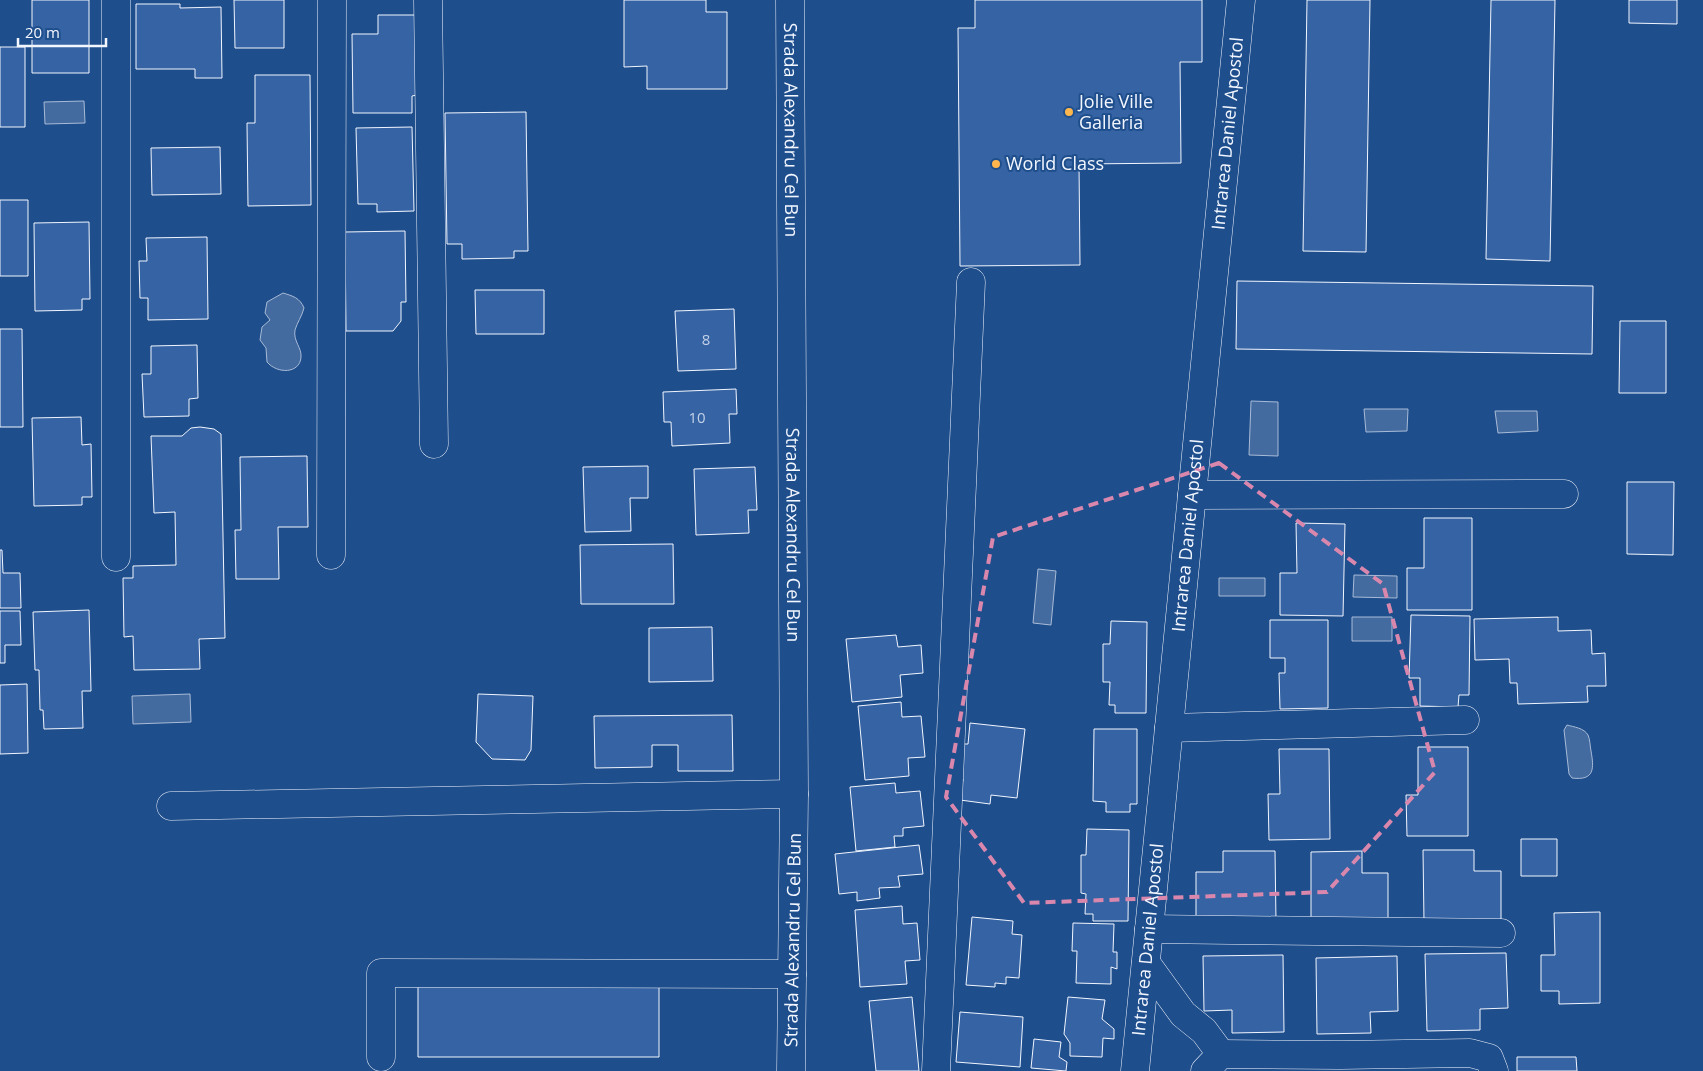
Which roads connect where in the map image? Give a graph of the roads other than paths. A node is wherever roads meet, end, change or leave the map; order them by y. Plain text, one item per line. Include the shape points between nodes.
1 (116, 0) edge
2 (332, 0) edge
3 (428, 0) edge
4 (790, 0) edge
5 (1241, 0) edge
6 (971, 282) dead end
7 (434, 444) dead end
8 (1564, 494) dead end
9 (1192, 495) junction
10 (331, 555) dead end
11 (116, 557) dead end
12 (1465, 720) dead end
13 (1169, 728) junction
14 (794, 794) junction
15 (170, 806) dead end
16 (1149, 929) junction
17 (1501, 933) dead end
18 (1146, 963) junction
19 (792, 974) junction
20 (381, 1056) dead end
21 (1213, 1062) edge
22 (1341, 1063) edge
23 (792, 1071) edge
24 (936, 1071) edge
25 (1135, 1071) edge
26 (1494, 1071) edge

1 - 11 street
2 - 10 street
3 - 7 street
4 - 14 street, Strada Alexandru Cel Bun
5 - 9 street, Intrarea Daniel Apostol
6 - 24 street
8 - 9 street
9 - 13 street, Intrarea Daniel Apostol
12 - 13 street
13 - 16 street, Intrarea Daniel Apostol
14 - 15 street
14 - 19 street, Strada Alexandru Cel Bun
16 - 17 street
16 - 18 street, Intrarea Daniel Apostol
18 - 21 street via 1183,1014 1204,1031
18 - 25 street, Intrarea Daniel Apostol
19 - 20 street via 381,973
19 - 23 street, Strada Alexandru Cel Bun
21 - 22 street
22 - 26 street via 1470,1053 1489,1058

